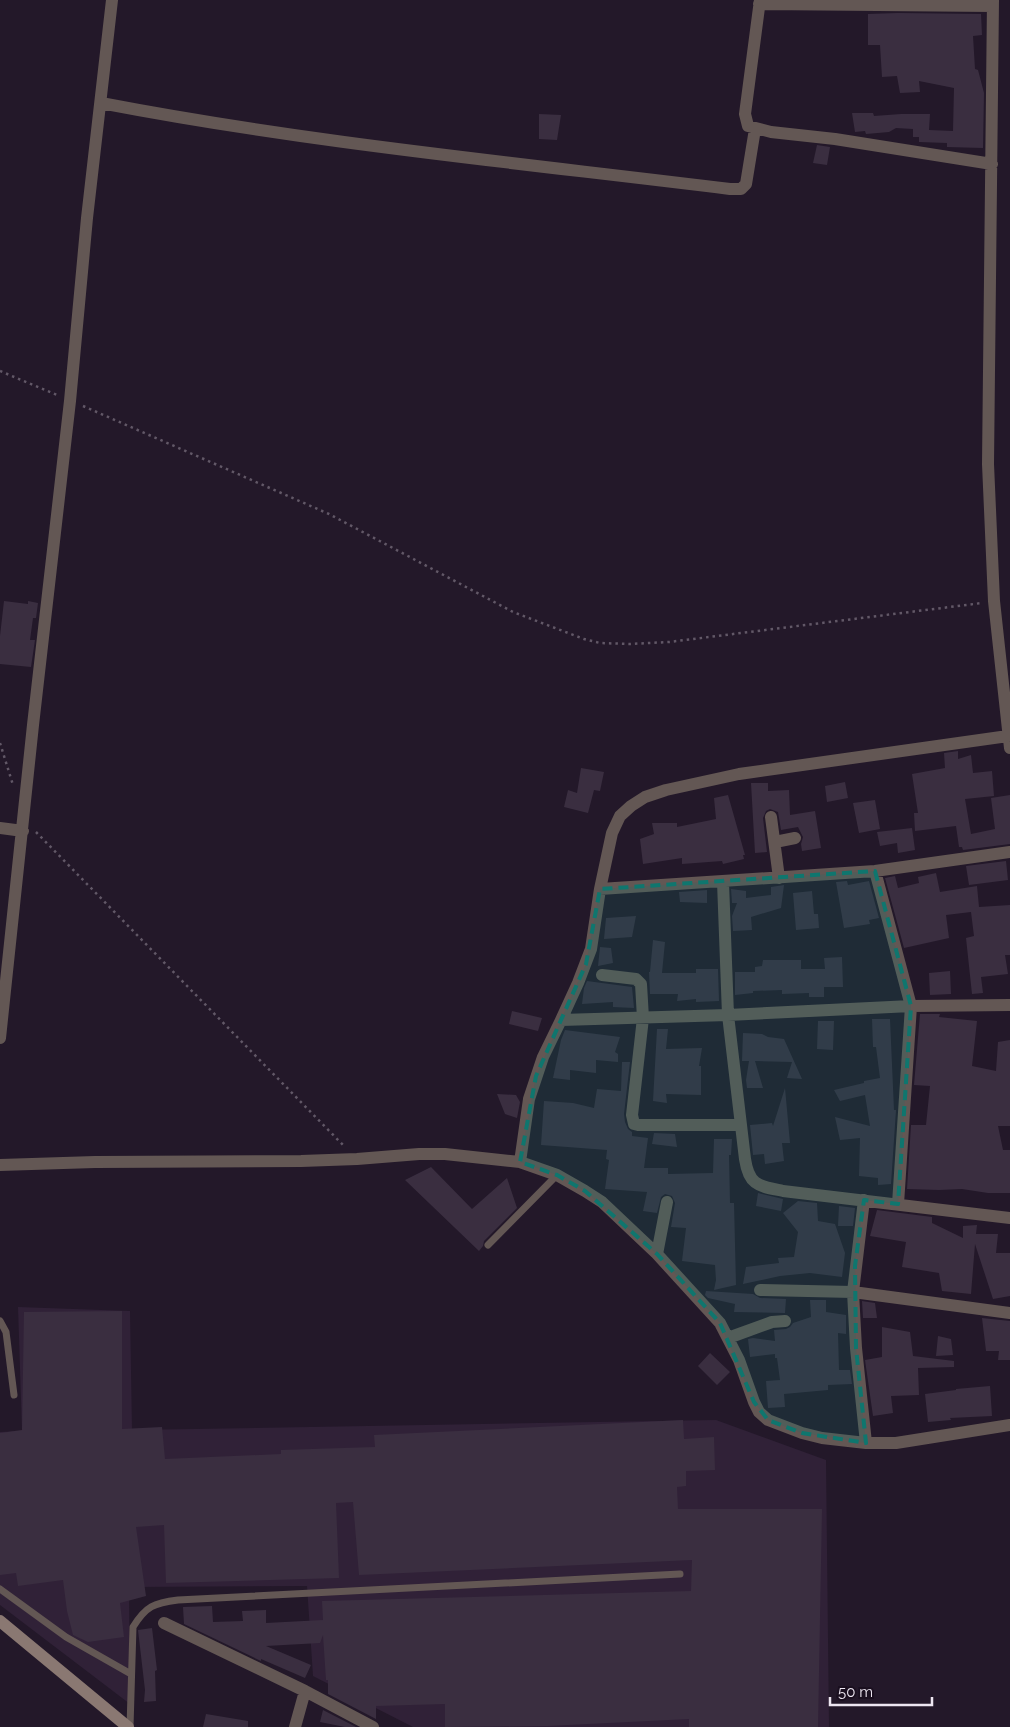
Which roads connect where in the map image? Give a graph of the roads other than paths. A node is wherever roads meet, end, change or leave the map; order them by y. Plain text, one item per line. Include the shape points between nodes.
1 (112, 0) edge
2 (760, 2) edge
3 (993, 3) edge
4 (101, 103) junction
5 (755, 130) junction
6 (992, 164) junction
7 (1009, 742) edge
8 (771, 818) dead end
9 (23, 825) junction
10 (0, 828) edge
11 (794, 838) dead end
12 (775, 842) junction
13 (1010, 852) edge
14 (875, 871) junction
15 (779, 878) junction
16 (723, 882) junction
17 (600, 888) junction
18 (602, 975) dead end
19 (1010, 1005) edge
20 (911, 1006) junction
21 (728, 1015) junction
22 (643, 1018) junction
23 (561, 1020) junction
24 (0, 1038) edge
25 (741, 1125) junction
26 (520, 1162) junction
27 (0, 1165) edge
28 (558, 1175) junction
29 (864, 1200) junction
30 (666, 1202) dead end
31 (898, 1204) junction
32 (1010, 1218) edge
33 (488, 1245) dead end
34 (657, 1254) junction
35 (760, 1290) dead end
36 (853, 1292) junction
37 (1010, 1313) edge
38 (0, 1321) edge
39 (785, 1321) dead end
40 (728, 1338) junction
41 (14, 1395) dead end
42 (1010, 1425) edge
43 (866, 1443) junction
44 (680, 1574) dead end
45 (0, 1589) edge
46 (0, 1621) edge
47 (164, 1623) dead end
48 (131, 1674) junction
49 (305, 1691) junction
50 (129, 1727) edge
51 (295, 1727) edge
52 (373, 1727) edge

1 - 4 street
2 - 3 street
2 - 5 street via 745,114 748,126
3 - 6 street
4 - 5 street via 191,120 387,147 730,188 741,188 746,184
4 - 9 street
5 - 6 street
6 - 7 street via 988,464 994,602
7 - 17 street via 766,770 644,797 620,816 612,833
8 - 12 street
9 - 10 street
9 - 24 street
11 - 12 street
12 - 15 street
13 - 14 street
14 - 15 street
14 - 20 street
15 - 16 street
16 - 17 street
16 - 21 street
17 - 23 street via 591,949
18 - 22 street via 638,980
19 - 20 street
20 - 21 street
20 - 31 street
21 - 22 street
21 - 25 street
22 - 23 street
22 - 25 street via 632,1115 634,1124
23 - 26 street via 543,1057 529,1099
25 - 29 street via 751,1180 783,1191
26 - 27 street via 419,1154 357,1159
26 - 28 street
28 - 33 lane
28 - 34 street via 602,1202
29 - 31 street
29 - 36 street
30 - 34 street
31 - 32 street
34 - 40 street via 720,1323
35 - 36 street
36 - 37 street
36 - 43 street
38 - 41 lane via 6,1332
39 - 40 street via 772,1322
40 - 43 street via 754,1402 768,1420 809,1434
42 - 43 street via 916,1441
44 - 48 lane via 157,1603 140,1616 133,1627
45 - 48 lane via 66,1637
46 - 50 main road
47 - 49 street
48 - 50 lane
49 - 51 street
49 - 52 street

